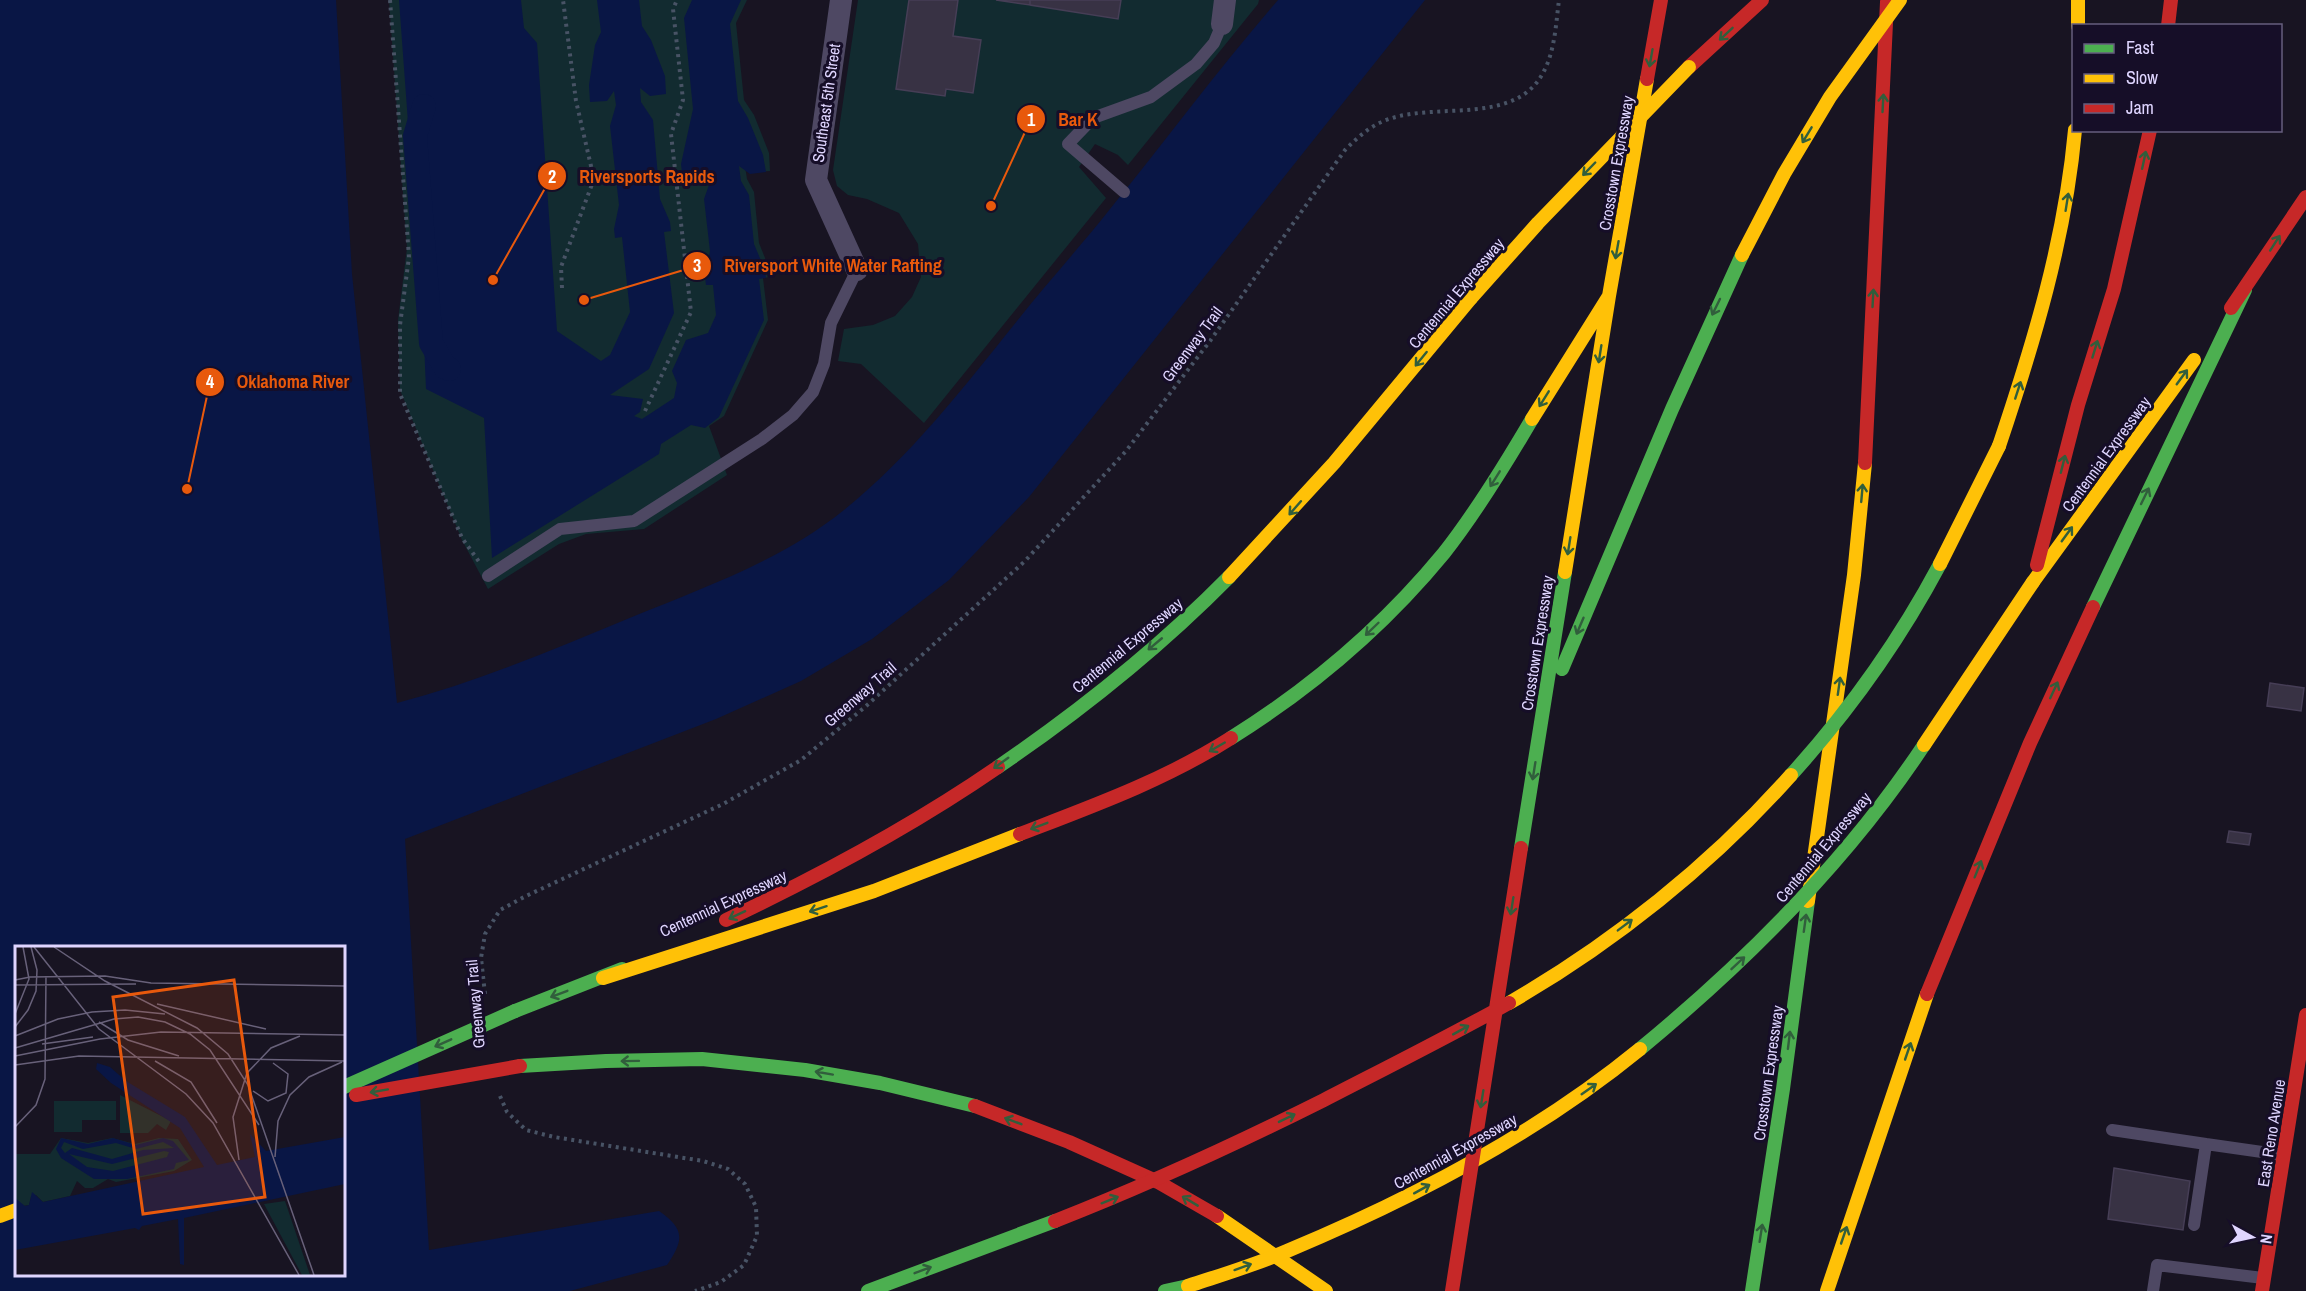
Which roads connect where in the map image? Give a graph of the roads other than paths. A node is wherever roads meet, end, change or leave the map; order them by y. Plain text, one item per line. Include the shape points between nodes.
1 (841, 0) edge
2 (1225, 0) edge
3 (1662, 0) edge
4 (1762, 0) edge
5 (1887, 0) edge
6 (1892, 0) edge
7 (1900, 0) edge
8 (2078, 0) edge
9 (2171, 0) edge
10 (1222, 24) joint
11 (2078, 24) edge
12 (2168, 24) edge
13 (1886, 52) junction
14 (2075, 132) edge
15 (2150, 132) edge
16 (1124, 192) dead end
17 (2306, 197) edge
18 (857, 270) joint
19 (2245, 290) junction
20 (1609, 296) junction
21 (488, 576) road end
22 (2033, 582) junction
23 (1543, 714) junction
24 (718, 924) dead end
25 (698, 934) dead end
26 (603, 978) junction
27 (2306, 1015) edge
28 (2305, 1034) edge
29 (345, 1087) edge
30 (345, 1098) edge
31 (2112, 1130) dead end
32 (2206, 1144) junction
33 (2284, 1155) junction
34 (15, 1210) edge
35 (0, 1216) edge
36 (2194, 1225) dead end
37 (2263, 1284) edge
38 (1184, 1289) edge
39 (868, 1291) edge
40 (1164, 1291) edge
41 (1326, 1291) edge
42 (1452, 1291) edge
43 (1752, 1291) edge
44 (1827, 1291) edge
45 (2153, 1291) edge

1 - 18 street, Southeast 5th Street via 816,180
2 - 10 street
3 -> 20 main road, Crosstown Expressway
4 -> 24 main road, Centennial Expressway, bridge via 1689,67 1538,223 1283,521 1186,618 1083,705 964,790 855,856
5 - 13 main road, Crosstown Expressway
6 - 13 main road
7 -> 23 main road, bridge via 1830,97 1742,255 1680,389
8 - 11 main road
9 - 12 main road
10 - 16 lane via 1214,43 1196,64 1151,97 1093,118 1068,144
43 -> 13 main road, Crosstown Expressway via 1854,575 1866,440
39 -> 14 main road, bridge via 1112,1199 1282,1121 1463,1029 1538,984 1693,873 1770,798 1860,693 1920,600 1968,513 2000,446 2045,306 2062,233
22 -> 15 main road via 2078,405 2114,289
19 -> 17 main road, Centennial Expressway
18 - 21 lane via 831,323 824,364 813,392 793,415 633,521 560,529 506,558
22 -> 19 main road, Centennial Expressway
44 -> 19 main road via 1925,1000 2030,743
20 -> 23 main road, Crosstown Expressway
20 -> 26 main road via 1492,484 1431,568 1332,666 1249,728 1135,790 874,891
38 -> 22 main road, Centennial Expressway, bridge via 1285,1252 1403,1200 1546,1119 1598,1083 1676,1019 1803,899 1856,836 1907,771
23 -> 42 main road, Crosstown Expressway, bridge
25 - 26 main road, Centennial Expressway
26 -> 29 main road, Centennial Expressway, bridge via 515,1011
27 - 28 main road, East Reno Avenue
28 - 33 main road, East Reno Avenue
41 -> 30 main road, bridge via 1233,1227 1158,1182 1069,1142 969,1104 880,1083 702,1059 606,1061 519,1066
31 - 32 lane
32 - 33 lane
32 - 36 lane
33 - 37 main road, East Reno Avenue
34 - 35 main road
37 - 45 lane via 2157,1265
38 - 40 main road, Centennial Expressway

